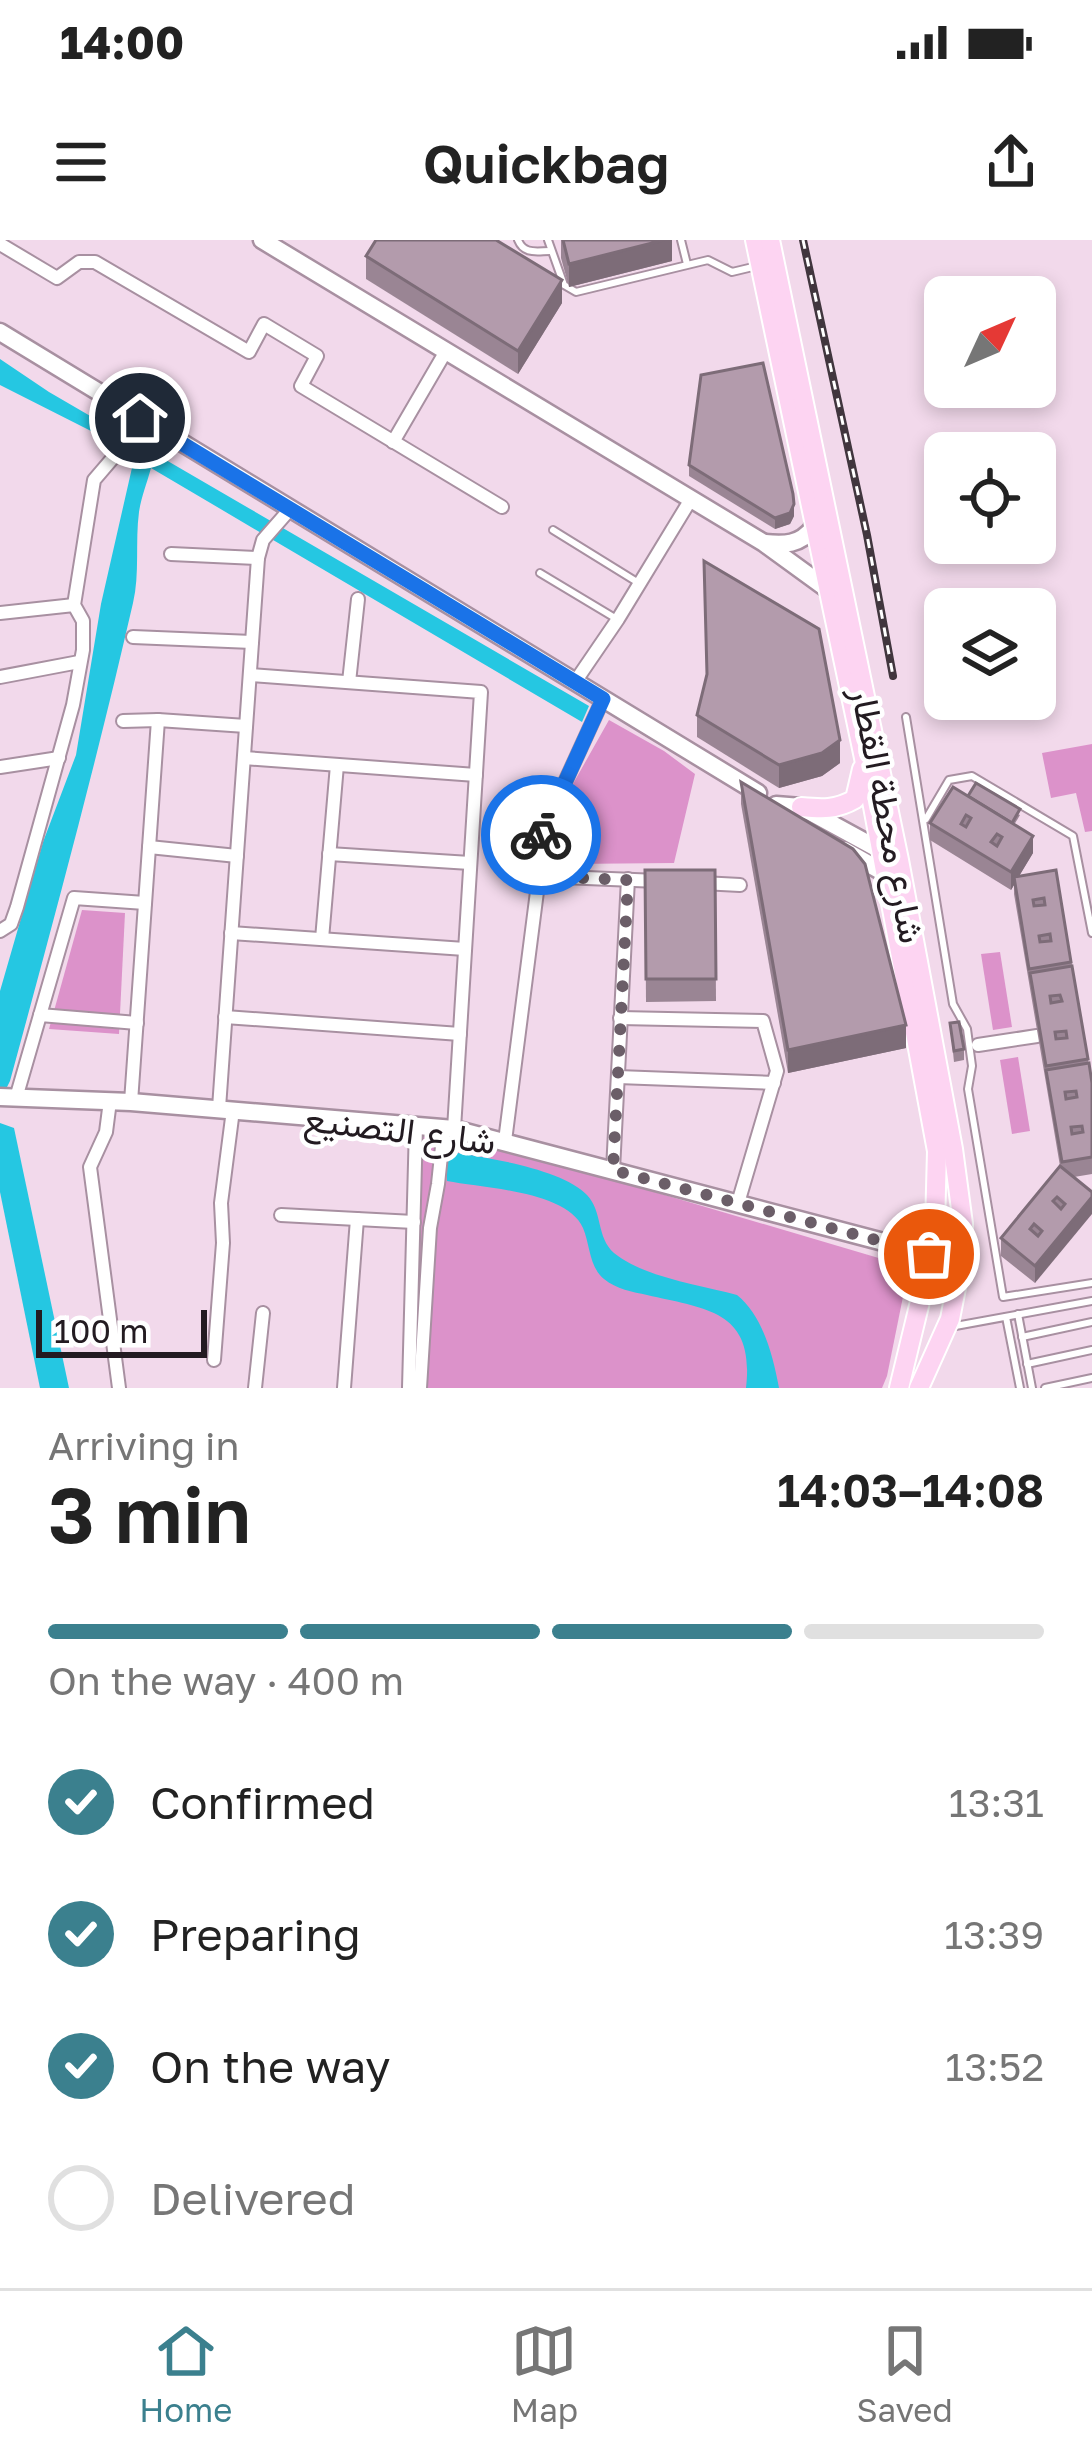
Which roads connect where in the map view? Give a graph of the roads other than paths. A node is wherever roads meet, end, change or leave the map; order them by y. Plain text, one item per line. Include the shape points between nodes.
1 (262, 240) edge
2 (518, 240) edge
3 (548, 240) edge
4 (681, 240) edge
5 (755, 240) edge
6 (770, 240) edge
7 (0, 244) edge
8 (551, 250) junction
9 (687, 264) junction
10 (761, 266) junction
11 (0, 332) edge
12 (446, 351) junction
13 (135, 426) junction
14 (393, 442) junction
15 (691, 499) junction
16 (502, 507) dead end
17 (285, 514) junction
18 (814, 515) junction
19 (554, 530) dead end
20 (764, 543) junction
21 (170, 554) dead end
22 (258, 558) junction
23 (540, 573) dead end
24 (640, 584) junction
25 (830, 591) junction
26 (358, 599) dead end
27 (74, 605) junction
28 (0, 613) edge
29 (618, 620) junction
30 (133, 637) dead end
31 (252, 642) junction
32 (79, 662) junction
33 (250, 675) junction
34 (0, 677) edge
35 (349, 682) junction
36 (575, 682) junction
37 (603, 699) junction
38 (907, 717) dead end
39 (158, 720) junction
40 (123, 721) dead end
41 (246, 726) junction
42 (59, 758) junction
43 (244, 758) junction
44 (864, 758) junction
45 (337, 764) junction
46 (0, 767) edge
47 (476, 775) junction
48 (776, 805) junction
49 (801, 807) junction
50 (924, 823) junction
51 (149, 847) junction
52 (879, 849) junction
53 (329, 854) junction
54 (237, 856) junction
55 (899, 860) junction
56 (470, 863) junction
57 (539, 876) junction
58 (894, 879) junction
59 (628, 880) junction
60 (673, 882) edge
61 (695, 883) edge
62 (740, 885) dead end
63 (145, 903) junction
64 (0, 931) edge
65 (231, 933) junction
66 (1092, 933) edge
67 (322, 939) junction
68 (465, 949) junction
69 (917, 994) junction
70 (40, 1015) junction
71 (225, 1017) junction
72 (620, 1018) junction
73 (137, 1023) junction
74 (460, 1034) junction
75 (1037, 1036) edge
76 (959, 1048) junction
77 (617, 1077) junction
78 (774, 1083) junction
79 (8, 1097) edge
80 (110, 1101) junction
81 (131, 1102) junction
82 (226, 1109) junction
83 (416, 1126) junction
84 (449, 1129) junction
85 (505, 1141) junction
86 (613, 1170) junction
87 (738, 1203) junction
88 (281, 1215) dead end
89 (357, 1220) junction
90 (414, 1222) junction
91 (963, 1224) junction
92 (934, 1226) junction
93 (929, 1254) junction
94 (1092, 1283) edge
95 (1092, 1301) edge
96 (919, 1309) junction
97 (263, 1313) dead end
98 (1018, 1314) junction
99 (1006, 1317) junction
100 (1092, 1322) edge
101 (948, 1323) junction
102 (1022, 1337) junction
103 (1092, 1350) edge
104 (214, 1360) dead end
105 (1027, 1364) junction
106 (1092, 1378) edge
107 (119, 1388) edge
108 (255, 1388) edge
109 (344, 1388) edge
110 (410, 1388) edge
111 (420, 1388) edge
112 (899, 1388) edge
113 (920, 1388) edge
114 (1020, 1388) edge
115 (1032, 1388) edge
116 (1045, 1388) edge

1 - 12 street via 414,321
2 - 8 lane via 529,251
3 - 8 lane
4 - 9 lane
5 - 10 main road, شارع محطة القطار
6 - 55 main road, شارع محطة القطار
7 - 14 street via 57,278 94,262 249,352 264,324 317,356 301,386
8 - 9 lane via 564,285 576,292
9 - 10 lane via 708,260 732,272
10 - 18 main road, شارع محطة القطار
11 - 13 street
12 - 14 street
12 - 15 street
13 - 17 street
13 - 27 street via 94,480
14 - 16 street
15 - 20 street
15 - 24 street
17 - 22 street
17 - 36 street
18 - 20 street via 801,540
18 - 25 main road, شارع محطة القطار
19 - 24 lane
20 - 25 street
21 - 22 street
22 - 31 street
23 - 29 lane
24 - 29 street
25 - 44 main road, شارع محطة القطار
26 - 35 street
27 - 28 street
27 - 32 street via 83,621
29 - 36 street
30 - 31 street
31 - 33 street
32 - 34 street
32 - 42 street
33 - 35 street
33 - 41 street
35 - 47 street via 481,692
36 - 37 street
37 - 48 street
37 - 57 street via 539,839
38 - 50 lane
39 - 40 street
39 - 41 street
39 - 51 street
41 - 43 street
42 - 46 street
42 - 64 street via 17,908
43 - 45 street
43 - 54 street
44 - 49 main road via 855,799
44 - 52 main road, شارع محطة القطار
45 - 47 street
45 - 53 street
47 - 56 street
48 - 49 street
48 - 58 street
49 - 52 street
50 - 66 lane via 949,780 971,776 1073,836
50 - 76 lane via 954,1007 966,1026
51 - 54 street
51 - 63 street
52 - 55 street
52 - 58 main road, شارع محطة القطار
53 - 56 street
53 - 67 street
54 - 65 street
55 - 58 main road, شارع محطة القطار
56 - 68 street
57 - 59 street
57 - 85 street
58 - 69 main road, شارع محطة القطار
59 - 60 street
59 - 72 street
61 - 62 street
63 - 70 street via 74,898
63 - 73 street
65 - 67 street
65 - 71 street
67 - 68 street
68 - 74 street
69 - 76 main road, شارع محطة القطار
69 - 92 main road, شارع محطة القطار via 937,1151
70 - 73 street
70 - 79 street
71 - 74 street
71 - 82 street
72 - 77 street
72 - 78 street via 763,1021
73 - 81 street
74 - 84 street
75 - 76 street
76 - 91 main road, شارع محطة القطار
76 - 94 lane via 972,1066 968,1092 1003,1297
77 - 78 street
77 - 86 street
78 - 87 street
79 - 80 street, شارع التصنيع
80 - 81 street, شارع التصنيع
80 - 107 street via 90,1167
81 - 82 street, شارع التصنيع
82 - 83 street, شارع التصنيع
82 - 104 street
83 - 84 street, شارع التصنيع
83 - 90 street
84 - 85 street, شارع التصنيع
84 - 111 street via 430,1228
85 - 86 street, شارع التصنيع
86 - 87 street, شارع التصنيع
87 - 93 street, شارع التصنيع
88 - 89 street
89 - 90 street
89 - 109 street
90 - 110 street
91 - 92 main road via 951,1215
91 - 101 main road, شارع محطة القطار
92 - 93 main road, شارع محطة القطار
93 - 96 main road, شارع محطة القطار
95 - 98 lane
96 - 101 main road via 929,1331
96 - 112 main road, شارع محطة القطار
97 - 108 street
98 - 99 lane
98 - 102 lane
99 - 101 lane
99 - 114 lane
100 - 102 lane
101 - 113 main road, شارع محطة القطار
102 - 105 lane
103 - 105 lane
105 - 115 lane
106 - 116 lane

